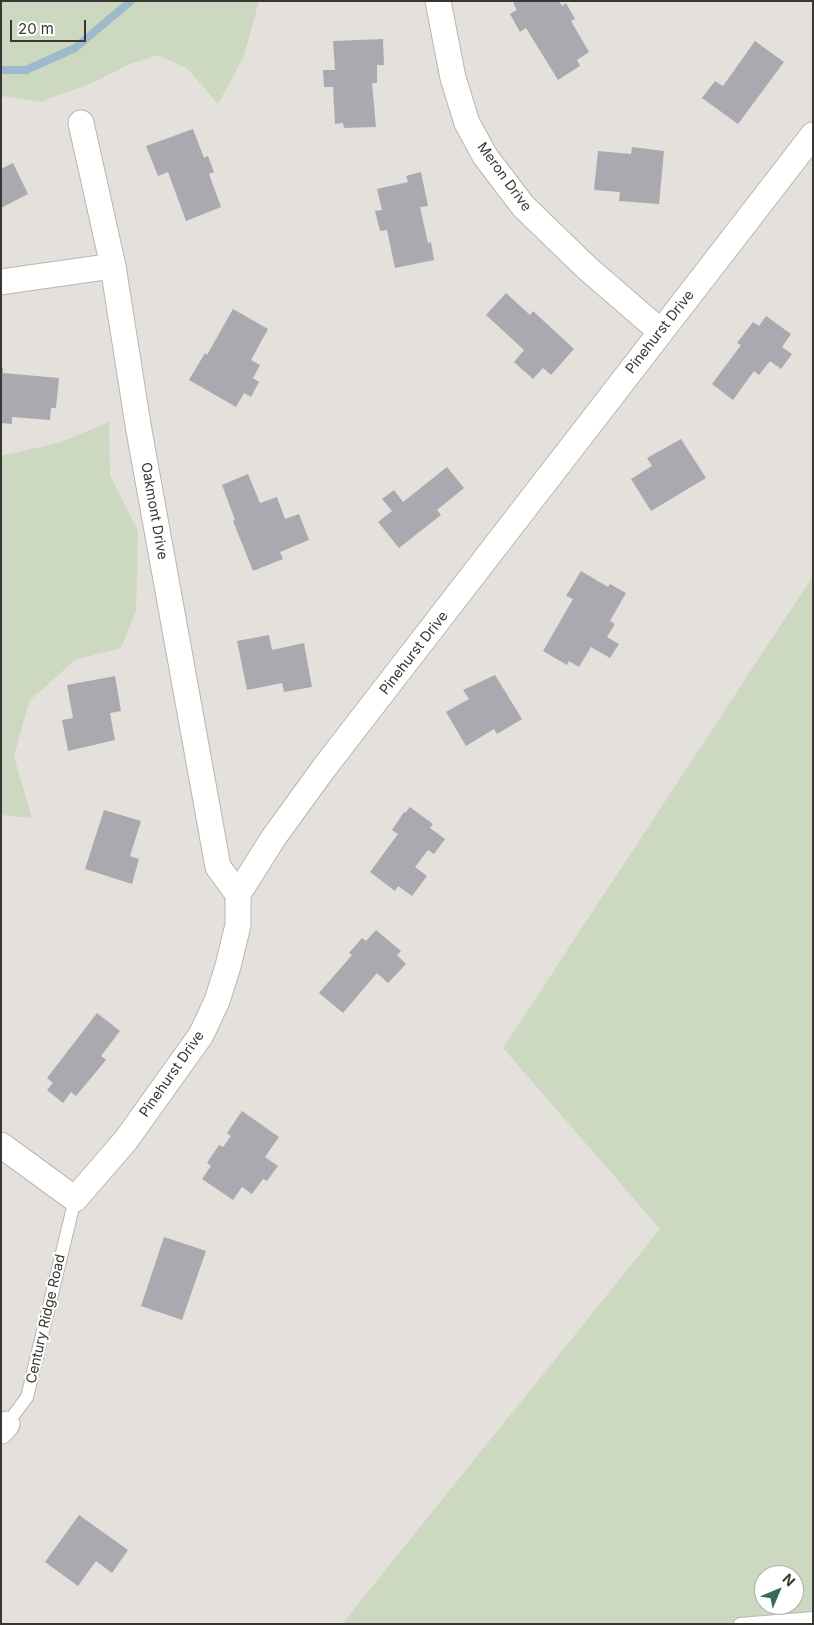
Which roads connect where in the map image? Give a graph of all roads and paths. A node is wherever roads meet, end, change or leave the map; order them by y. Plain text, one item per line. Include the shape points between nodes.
1 (438, 1) edge
2 (81, 123) dead end
3 (813, 136) edge
4 (113, 266) junction
5 (1, 282) edge
6 (660, 331) junction
7 (238, 894) junction
8 (1, 1145) edge
9 (75, 1199) junction
10 (4, 1428) edge
11 (813, 1618) edge
12 (740, 1624) edge

1 - 6 street, Meron Drive via 456,87 467,123 485,156 523,206 587,268
2 - 4 street, Oakmont Drive
3 - 6 street, Pinehurst Drive
4 - 5 street
4 - 7 street, Oakmont Drive via 138,425 218,867
6 - 7 street, Pinehurst Drive via 471,581 324,768
7 - 9 street, Pinehurst Drive via 238,925 228,966 217,1001 201,1035 126,1140
8 - 9 street
9 - 10 lane, Century Ridge Road via 27,1397
11 - 12 lane

